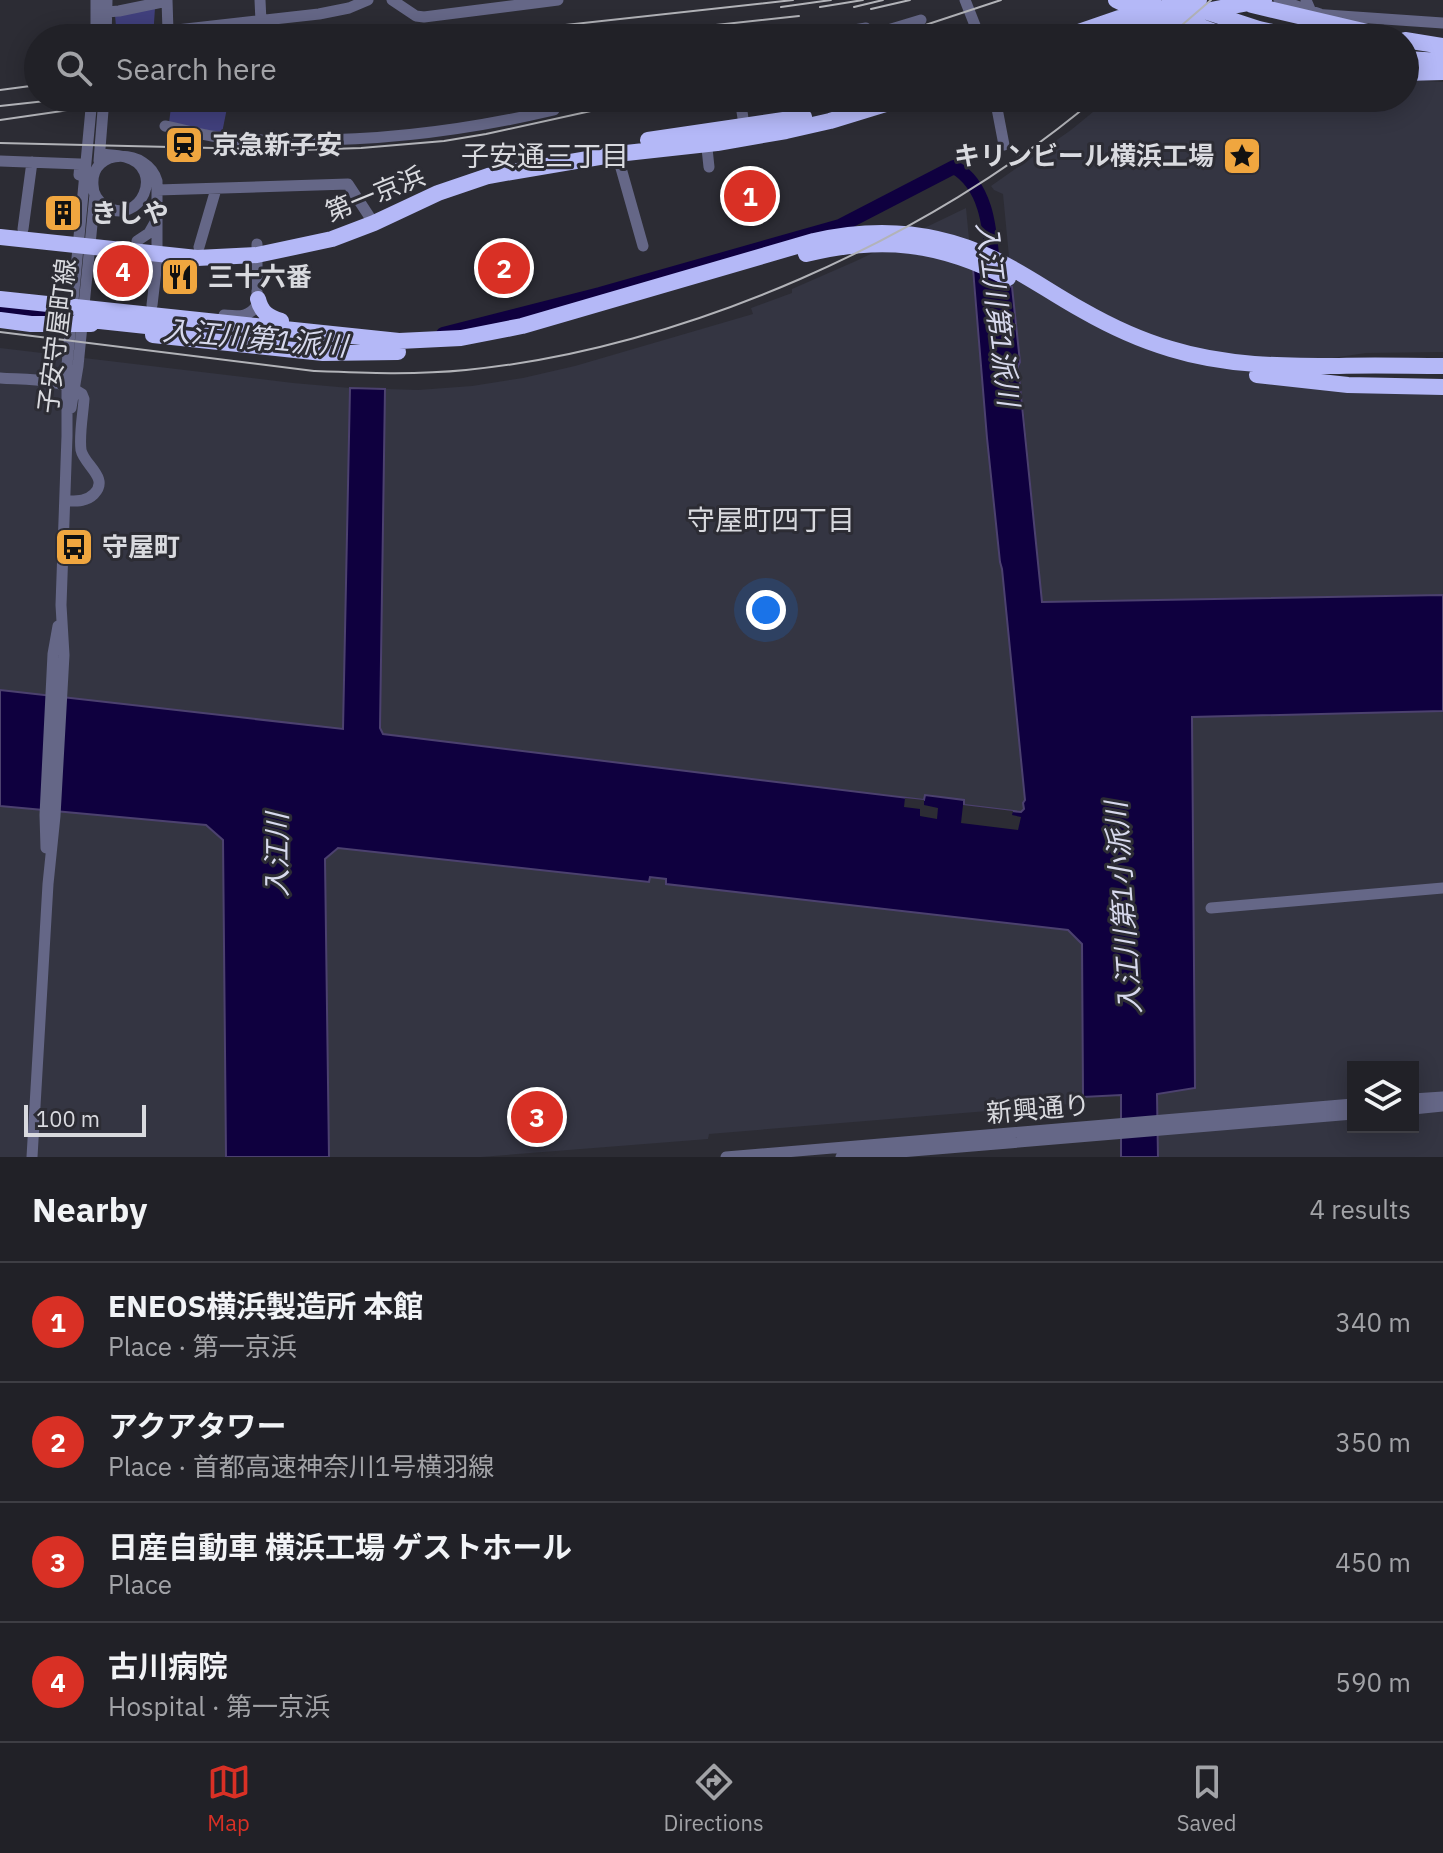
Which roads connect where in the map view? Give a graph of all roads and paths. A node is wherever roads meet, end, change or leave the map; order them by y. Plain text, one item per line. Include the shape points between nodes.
1 (96, 0) edge
2 (260, 0) edge
3 (368, 0) edge
4 (392, 0) edge
5 (558, 0) edge
6 (965, 0) edge
7 (1103, 0) edge
8 (1116, 0) edge
9 (1142, 0) edge
10 (1150, 0) edge
11 (1180, 0) edge
12 (1199, 0) edge
13 (1208, 0) edge
14 (1239, 0) edge
15 (1264, 0) edge
16 (1279, 0) edge
17 (1306, 0) edge
18 (167, 1) edge
19 (534, 1) edge
20 (476, 5) edge
21 (107, 6) edge
22 (921, 20) dead end
23 (261, 22) junction
24 (1443, 23) edge
25 (96, 24) edge
26 (168, 24) edge
27 (240, 24) edge
28 (908, 24) edge
29 (974, 24) edge
30 (1102, 24) edge
31 (1144, 24) edge
32 (1147, 24) edge
33 (1168, 24) edge
34 (1193, 24) edge
35 (1214, 24) edge
36 (1240, 24) edge
37 (1284, 24) edge
38 (1331, 24) edge
39 (1356, 24) edge
40 (1419, 40) edge
41 (1419, 45) edge
42 (1443, 46) edge
43 (1419, 60) edge
44 (1443, 61) edge
45 (1419, 72) edge
46 (1443, 72) edge
47 (91, 112) edge
48 (103, 112) edge
49 (545, 112) edge
50 (742, 112) edge
51 (822, 112) edge
52 (859, 112) edge
53 (998, 112) edge
54 (744, 125) junction
55 (165, 126) dead end
56 (706, 138) junction
57 (1004, 145) dead end
58 (100, 154) junction
59 (617, 154) junction
60 (0, 161) edge
61 (32, 162) junction
62 (709, 167) dead end
63 (216, 189) junction
64 (157, 190) junction
65 (369, 216) junction
66 (157, 219) junction
67 (0, 226) edge
68 (23, 229) junction
69 (74, 234) junction
70 (0, 237) edge
71 (137, 241) junction
72 (643, 246) dead end
73 (199, 247) junction
74 (158, 248) junction
75 (257, 249) junction
76 (75, 284) junction
77 (0, 291) edge
78 (59, 298) junction
79 (0, 299) edge
80 (258, 299) junction
81 (152, 305) dead end
82 (0, 312) edge
83 (78, 314) junction
84 (243, 316) junction
85 (0, 320) edge
86 (281, 321) junction
87 (120, 324) junction
88 (502, 331) junction
89 (398, 352) junction
90 (1443, 358) edge
91 (1344, 366) junction
92 (1443, 366) edge
93 (1263, 376) junction
94 (0, 378) edge
95 (1443, 378) edge
96 (1443, 387) edge
97 (65, 501) junction
98 (1443, 888) edge
99 (1211, 908) dead end
100 (1443, 1097) edge
101 (1419, 1099) edge
102 (1347, 1105) edge
103 (1443, 1106) edge
104 (1419, 1108) edge
105 (1347, 1114) edge
106 (1161, 1125) junction
107 (1118, 1129) junction
108 (32, 1157) edge
109 (726, 1157) edge
110 (841, 1157) edge

1 - 25 street
2 - 23 street
3 - 23 street via 349,8
4 - 20 street via 424,17
5 - 19 street
6 - 29 street
7 - 32 street
8 - 33 highway
9 - 34 highway
10 - 35 highway
11 - 36 highway
12 - 30 highway
13 - 37 highway
14 - 38 highway
15 - 31 highway
16 - 39 street
17 - 24 street via 1312,14
18 - 21 street via 119,11
18 - 26 street
19 - 20 street
22 - 28 street
23 - 27 street
40 - 42 street
41 - 42 highway
43 - 44 highway
45 - 46 highway
47 - 76 street, 子安守屋町線
48 - 58 street, 子安守屋町線
49 - 55 street via 446,131 340,141 226,139
50 - 54 street
51 - 54 highway, 第一京浜
52 - 56 highway, 第一京浜 via 786,131
53 - 57 street
54 - 56 highway, 第一京浜
56 - 59 highway, 第一京浜
56 - 62 street
56 - 65 highway, 第一京浜 via 512,162 428,187
58 - 64 street via 123,156 129,158 146,177 140,201 129,209 109,208 98,200 93,186 94,173 108,159 122,156 126,156 137,159 151,168
58 - 83 street, 子安守屋町線
59 - 72 street
59 - 75 highway, 第一京浜 via 488,176 332,239
60 - 61 street
61 - 68 street
61 - 69 street via 80,164
63 - 64 street
63 - 65 street via 348,184
63 - 73 street
64 - 66 street
65 - 75 highway, 第一京浜
66 - 71 street
66 - 74 street
67 - 68 highway, 第一京浜
68 - 69 highway, 第一京浜
69 - 71 highway, 第一京浜
70 - 74 highway, 第一京浜
71 - 74 highway, 第一京浜
73 - 74 highway, 第一京浜
73 - 75 highway, 第一京浜
74 - 75 highway, 第一京浜 via 197,258
74 - 81 street
75 - 80 street
76 - 78 street
76 - 83 street, 子安守屋町線
77 - 78 street
78 - 83 street
79 - 88 highway via 377,340 441,340
80 - 84 street via 254,310
80 - 86 highway via 262,311
82 - 83 highway
82 - 87 highway
83 - 84 street via 100,309
83 - 89 highway via 305,351
83 - 97 street, 子安守屋町線
84 - 86 highway
85 - 87 highway
86 - 88 highway via 443,336
87 - 89 highway
88 - 91 highway via 792,246 884,232 933,238 978,252 1080,310 1170,349 1245,364
89 - 93 highway via 504,341 783,260 883,243 932,249 978,264 1094,329 1158,357
90 - 91 highway
91 - 92 highway
93 - 95 highway
93 - 96 highway
94 - 97 street via 69,386 82,394 81,448 100,481 96,492 84,500
97 - 108 street, 子安守屋町線 via 61,605 53,654 56,694
98 - 99 street
100 - 101 street
102 - 106 street, 新興通り
103 - 104 street
105 - 106 street, 新興通り
106 - 107 street, 新興通り
107 - 109 street, 新興通り
107 - 110 street, 新興通り

